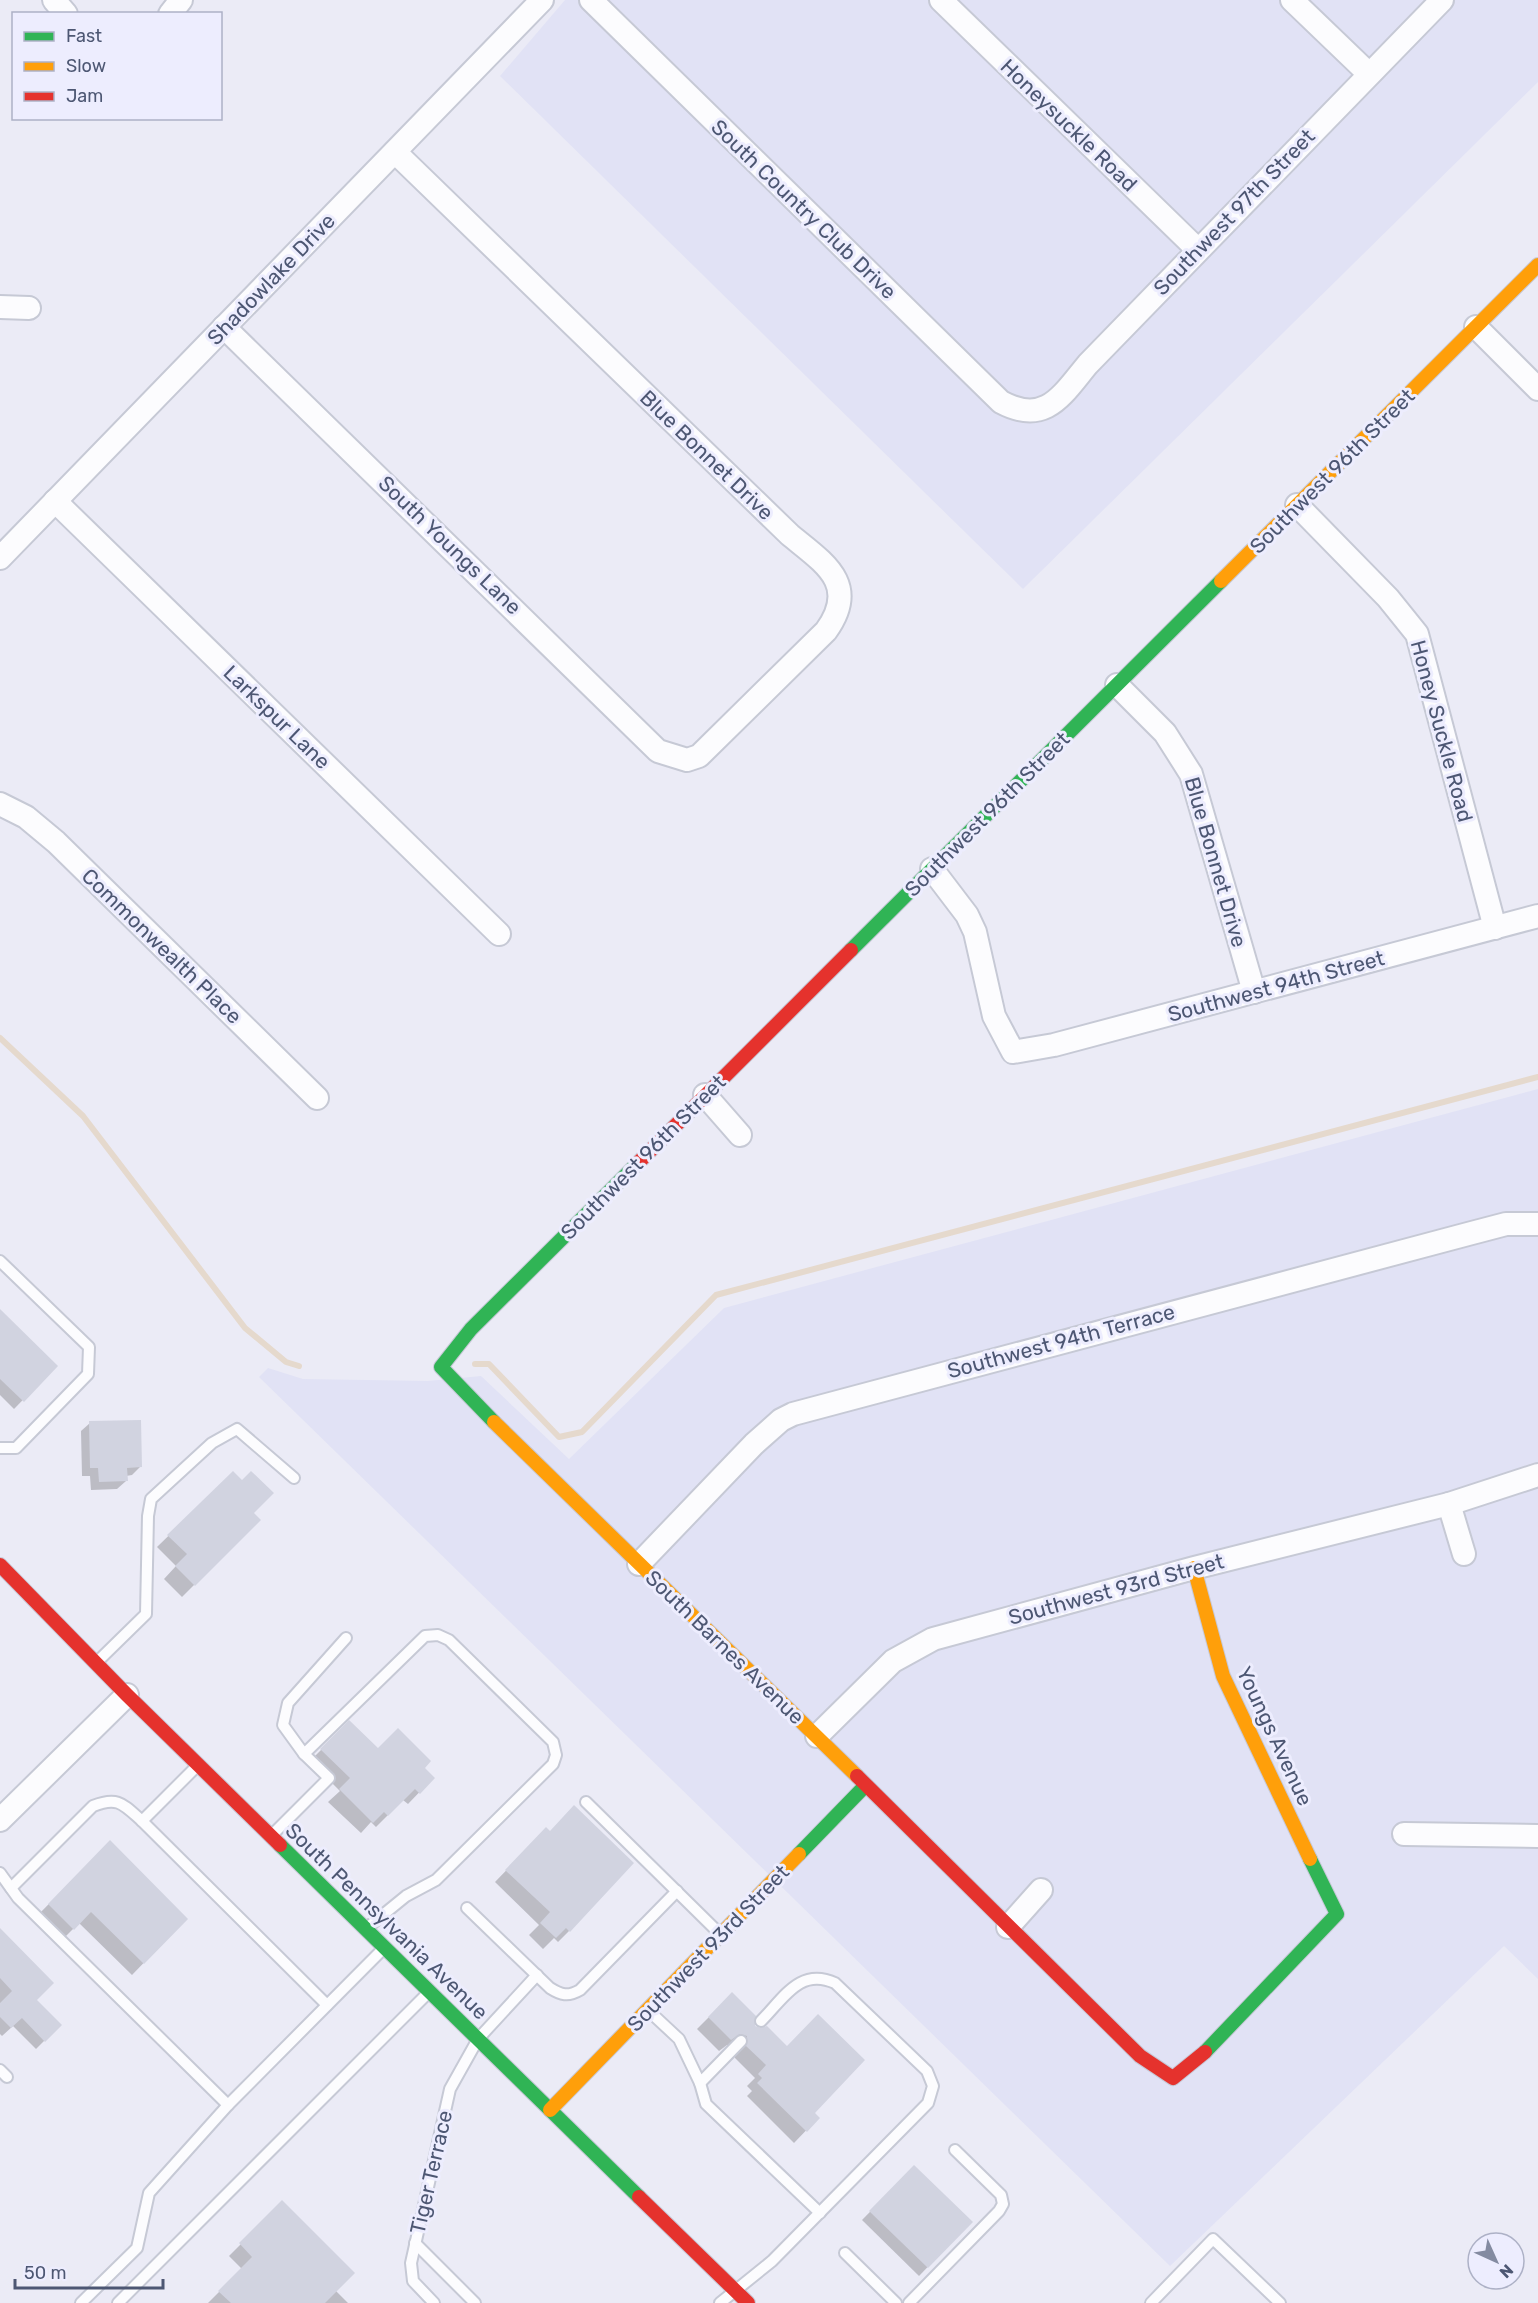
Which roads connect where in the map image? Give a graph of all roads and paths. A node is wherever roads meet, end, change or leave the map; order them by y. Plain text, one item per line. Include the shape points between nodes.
1 (54, 0) edge
2 (181, 0) edge
3 (542, 0) edge
4 (591, 0) edge
5 (941, 0) edge
6 (1292, 0) edge
7 (1442, 0) edge
8 (64, 12) edge
9 (172, 12) edge
10 (1369, 74) junction
11 (394, 152) junction
12 (1197, 249) junction
13 (1538, 266) edge
14 (0, 307) edge
15 (29, 308) dead end
16 (224, 327) junction
17 (1476, 327) junction
18 (1538, 389) edge
19 (1022, 411) joint
20 (55, 501) junction
21 (1297, 505) junction
22 (0, 558) edge
23 (1117, 685) junction
24 (679, 759) joint
25 (0, 804) edge
26 (932, 869) junction
27 (1538, 916) edge
28 (1495, 928) junction
29 (499, 934) dead end
30 (1254, 992) junction
31 (705, 1095) junction
32 (317, 1098) dead end
33 (741, 1135) dead end
34 (1538, 1224) edge
35 (0, 1261) edge
36 (441, 1367) joint
37 (0, 1448) edge
38 (1538, 1475) edge
39 (294, 1478) dead end
40 (1449, 1504) junction
41 (1464, 1554) dead end
42 (639, 1564) junction
43 (0, 1565) edge
44 (1194, 1568) junction
45 (346, 1638) dead end
46 (96, 1663) junction
47 (127, 1695) junction
48 (817, 1736) junction
49 (304, 1754) junction
50 (198, 1764) junction
51 (865, 1786) junction
52 (586, 1802) dead end
53 (0, 1820) edge
54 (142, 1821) junction
55 (1404, 1834) dead end
56 (271, 1836) junction
57 (1538, 1836) edge
58 (0, 1874) edge
59 (11, 1888) junction
60 (1041, 1890) dead end
61 (677, 1891) junction
62 (467, 1908) dead end
63 (1008, 1927) junction
64 (365, 1929) junction
65 (721, 1935) junction
66 (384, 1947) junction
67 (537, 1975) junction
68 (429, 1992) junction
69 (327, 2005) junction
70 (648, 2011) junction
71 (761, 2021) dead end
72 (478, 2039) junction
73 (741, 2041) dead end
74 (1173, 2078) joint
75 (700, 2083) junction
76 (228, 2105) junction
77 (550, 2110) junction
78 (954, 2150) dead end
79 (820, 2213) junction
80 (415, 2242) junction
81 (845, 2253) dead end
82 (734, 2290) junction
83 (81, 2303) edge
84 (118, 2303) edge
85 (434, 2303) edge
86 (475, 2303) edge
87 (720, 2303) edge
88 (748, 2303) edge
89 (896, 2303) edge
90 (909, 2303) edge
91 (1151, 2303) edge
92 (1280, 2303) edge

1 - 8 street
2 - 9 street
3 - 11 street, Shadowlake Drive
4 - 19 street, South Country Club Drive via 1001,402
5 - 12 street, Honeysuckle Road
6 - 10 street
7 - 10 street, Southwest 97th Street
10 - 12 street, Southwest 97th Street
11 - 16 street, Shadowlake Drive
11 - 24 street, Blue Bonnet Drive via 834,576 841,595 840,606 826,631 708,749 694,758
12 - 19 street, Southwest 97th Street via 1055,403
13 - 17 street, Southwest 96th Street
14 - 15 street
16 - 20 street, Shadowlake Drive
16 - 24 street, South Youngs Lane via 658,751
17 - 18 street
17 - 21 street, Southwest 96th Street
20 - 22 street, Shadowlake Drive
20 - 29 street, Larkspur Lane
21 - 23 street, Southwest 96th Street
21 - 28 street, Honey Suckle Road via 1388,598 1417,634
23 - 26 street, Southwest 96th Street
23 - 30 street, Blue Bonnet Drive via 1165,734 1191,774
25 - 32 street, Commonwealth Place via 26,817 56,842
26 - 30 street, Southwest 94th Street via 975,932 994,1016 1013,1052 1054,1045
26 - 31 street, Southwest 96th Street
27 - 28 street, Southwest 94th Street
28 - 30 street, Southwest 94th Street
31 - 33 street
31 - 36 street, Southwest 96th Street via 471,1329
34 - 42 street, Southwest 94th Terrace via 1506,1224 793,1414 754,1444
35 - 37 lane via 88,1347 88,1374 15,1448
36 - 42 street, South Barnes Avenue
38 - 40 street, Southwest 93rd Street
39 - 46 lane via 237,1429 212,1443 151,1499 146,1614
40 - 41 street
40 - 44 street, Southwest 93rd Street
42 - 48 street, South Barnes Avenue
43 - 46 street, South Pennsylvania Avenue
44 - 48 street, Southwest 93rd Street via 921,1644 885,1668
44 - 74 street, Youngs Avenue via 1223,1677 1337,1914 1205,2052
45 - 49 lane via 288,1703 283,1725
46 - 47 street, South Pennsylvania Avenue
47 - 50 street, South Pennsylvania Avenue
47 - 53 street
48 - 51 street, South Barnes Avenue
49 - 56 lane via 328,1778
49 - 64 lane via 425,1636 438,1635 449,1640 553,1742 553,1764 436,1880 406,1896
50 - 54 lane
50 - 56 street, South Pennsylvania Avenue
51 - 63 street, South Barnes Avenue
51 - 65 street, Southwest 93rd Street
52 - 61 lane
54 - 59 lane via 122,1803 107,1800 93,1806
54 - 69 lane
55 - 57 street
56 - 64 street, South Pennsylvania Avenue
58 - 59 lane
59 - 76 lane
60 - 63 street
61 - 65 lane
61 - 67 lane via 572,1995 560,1994
62 - 67 lane
63 - 74 street, South Barnes Avenue via 1140,2056
64 - 66 street, South Pennsylvania Avenue
65 - 70 street, Southwest 93rd Street
66 - 68 street, South Pennsylvania Avenue
66 - 69 lane
67 - 72 lane, Tiger Terrace
68 - 72 street, South Pennsylvania Avenue
68 - 84 lane
69 - 76 lane
70 - 75 lane via 679,2039
70 - 77 street, Southwest 93rd Street
71 - 79 lane via 801,1980 826,1978 836,1983 932,2078 928,2103
72 - 77 street, South Pennsylvania Avenue
72 - 80 lane, Tiger Terrace via 450,2089
73 - 75 lane
75 - 79 lane via 706,2104
76 - 83 lane via 149,2193 137,2248
77 - 82 street, South Pennsylvania Avenue
78 - 90 lane via 1001,2195 1003,2204
79 - 82 lane via 772,2261
80 - 85 lane, Tiger Terrace via 410,2273
80 - 86 lane
81 - 89 lane
82 - 87 lane
82 - 88 street, South Pennsylvania Avenue
91 - 92 lane via 1213,2239

